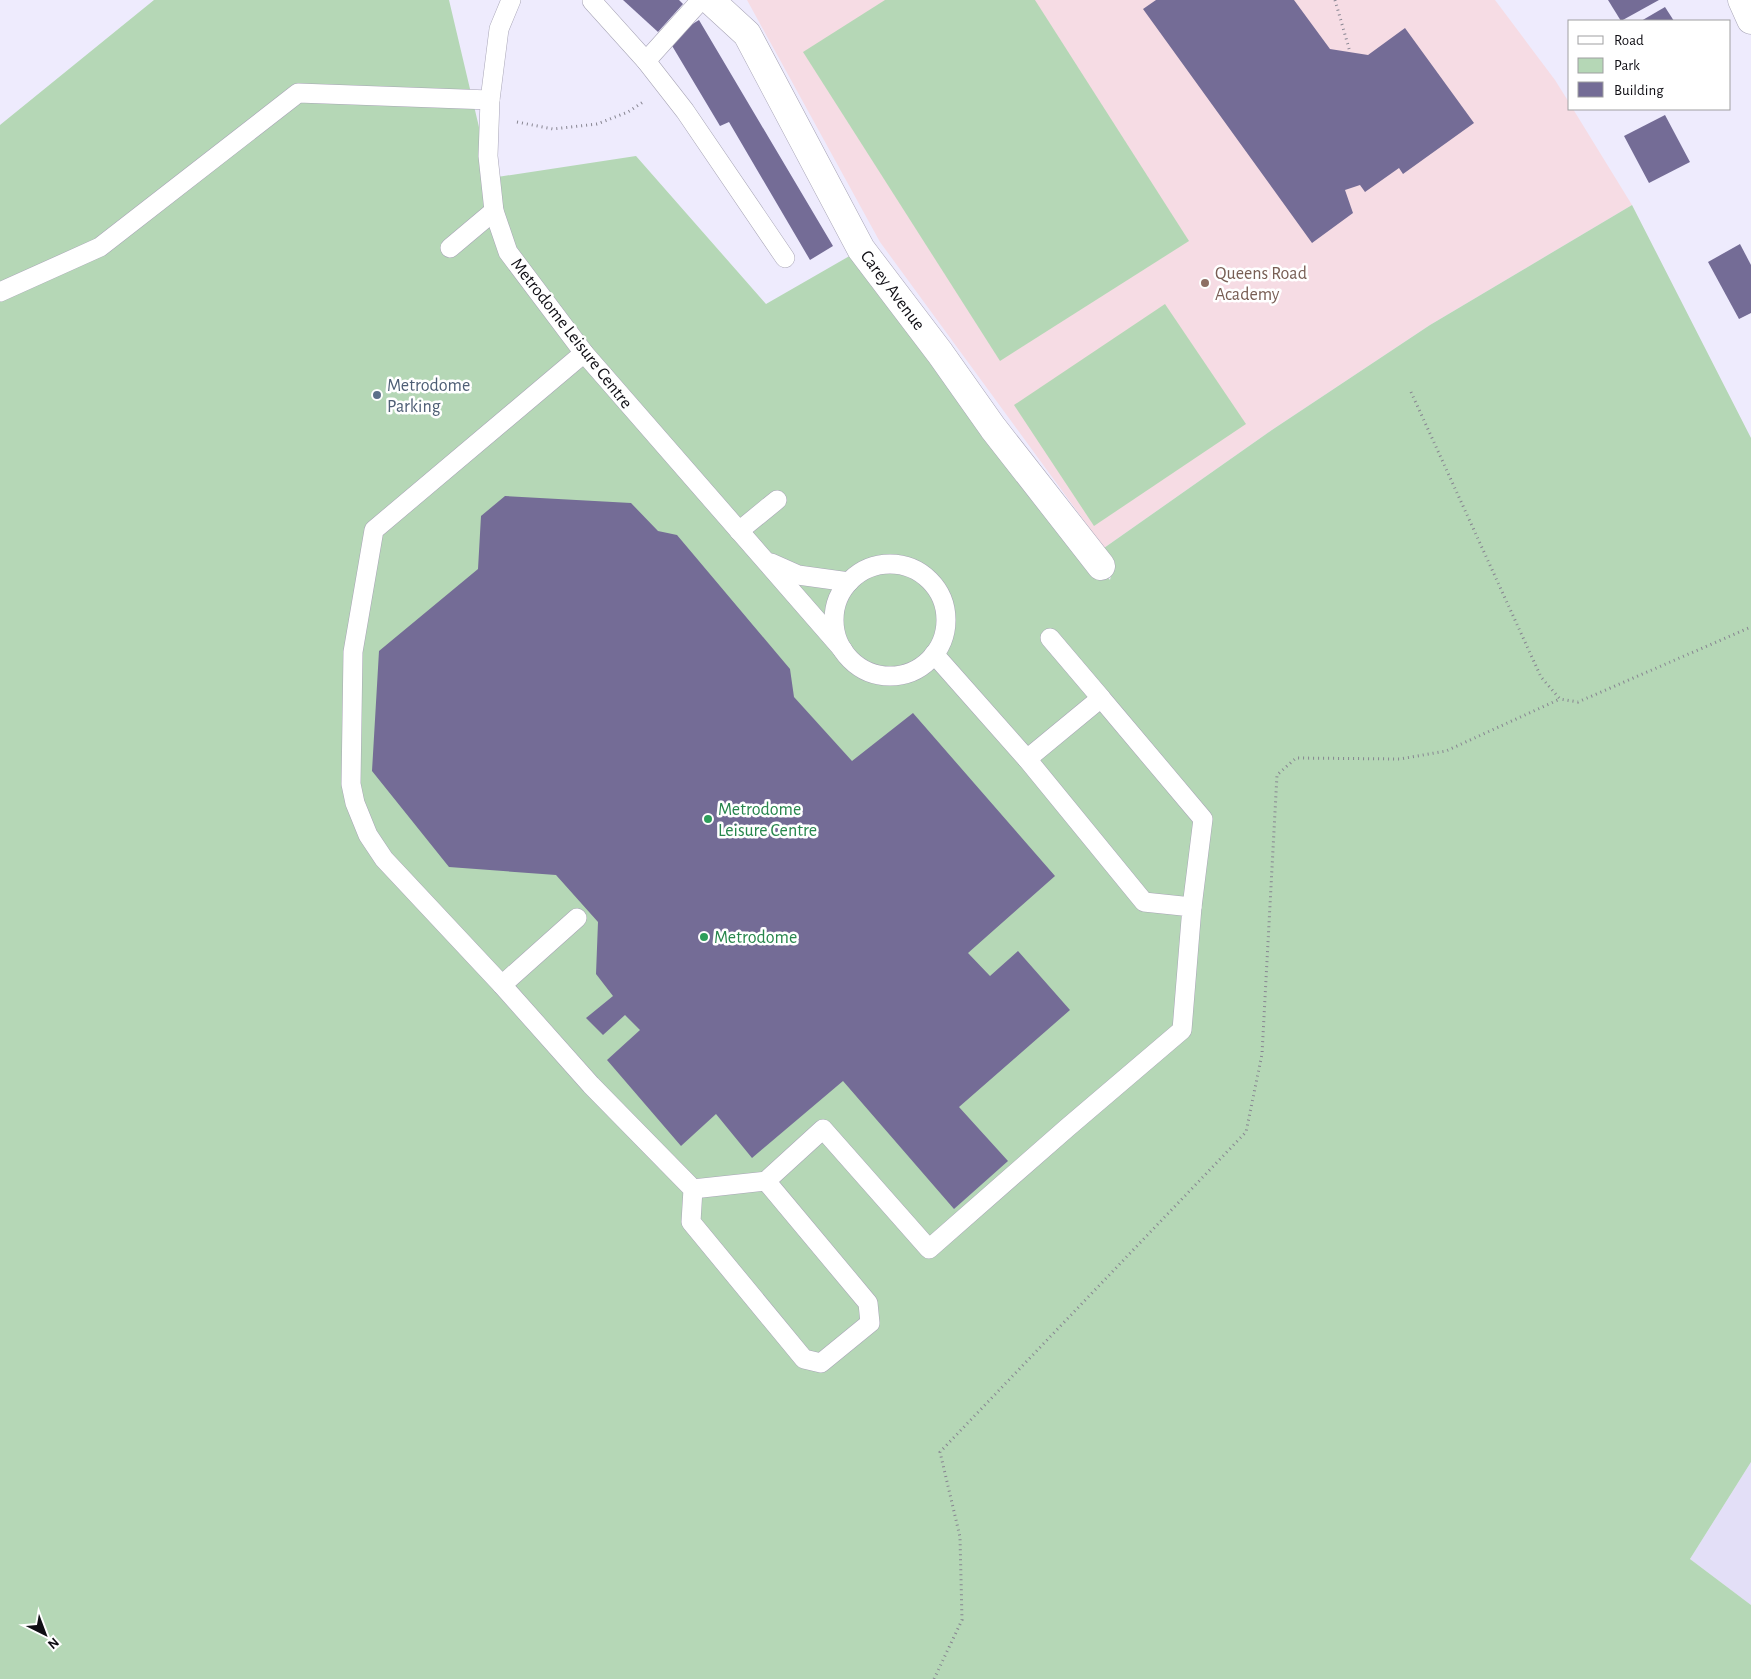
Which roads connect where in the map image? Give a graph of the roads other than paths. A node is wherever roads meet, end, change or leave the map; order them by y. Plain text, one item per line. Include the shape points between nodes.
1 (510, 0) edge
2 (701, 0) edge
3 (710, 0) edge
4 (1742, 0) edge
5 (592, 1) edge
6 (1751, 20) edge
7 (646, 61) junction
8 (490, 108) junction
9 (494, 211) junction
10 (450, 248) dead end
11 (785, 258) dead end
12 (0, 292) edge
13 (584, 353) junction
14 (777, 500) dead end
15 (739, 531) junction
16 (767, 562) junction
17 (1101, 566) dead end
18 (848, 582) junction
19 (1050, 638) dead end
20 (843, 650) junction
21 (934, 654) junction
22 (1101, 698) junction
23 (1027, 759) junction
24 (1192, 907) junction
25 (577, 918) dead end
26 (502, 985) junction
27 (766, 1181) junction
28 (693, 1189) junction

1 - 8 lane, Metrodome Leisure Centre via 498,29
2 - 7 lane
3 - 17 main road, Carey Avenue via 747,34 861,249 993,428
4 - 6 main road
5 - 7 lane
7 - 11 lane via 685,111
8 - 9 lane, Metrodome Leisure Centre via 488,156
8 - 12 lane via 298,93 100,247
9 - 10 lane
9 - 13 lane, Metrodome Leisure Centre via 508,252
13 - 15 lane, Metrodome Leisure Centre
13 - 26 lane via 374,530 354,652 351,784 355,804 368,835 384,859
14 - 15 lane
15 - 16 lane, Metrodome Leisure Centre
16 - 18 lane, Metrodome Leisure Centre via 798,575
16 - 20 lane, Metrodome Leisure Centre
18 - 20 lane, Metrodome Leisure Centre via 835,608 836,637
18 - 21 lane, Metrodome Leisure Centre via 858,573 882,564 896,564 914,570 930,581 938,592 946,617 941,642
19 - 22 lane
20 - 21 lane, Metrodome Leisure Centre via 860,667 882,675 916,669
21 - 23 lane
22 - 23 lane
22 - 24 lane via 1203,819
23 - 24 lane via 1144,902
24 - 27 lane via 1182,1030 929,1249 823,1129
25 - 26 lane
26 - 28 lane via 592,1085
27 - 28 lane
27 - 28 lane via 868,1303 870,1323 821,1363 804,1359 691,1222

